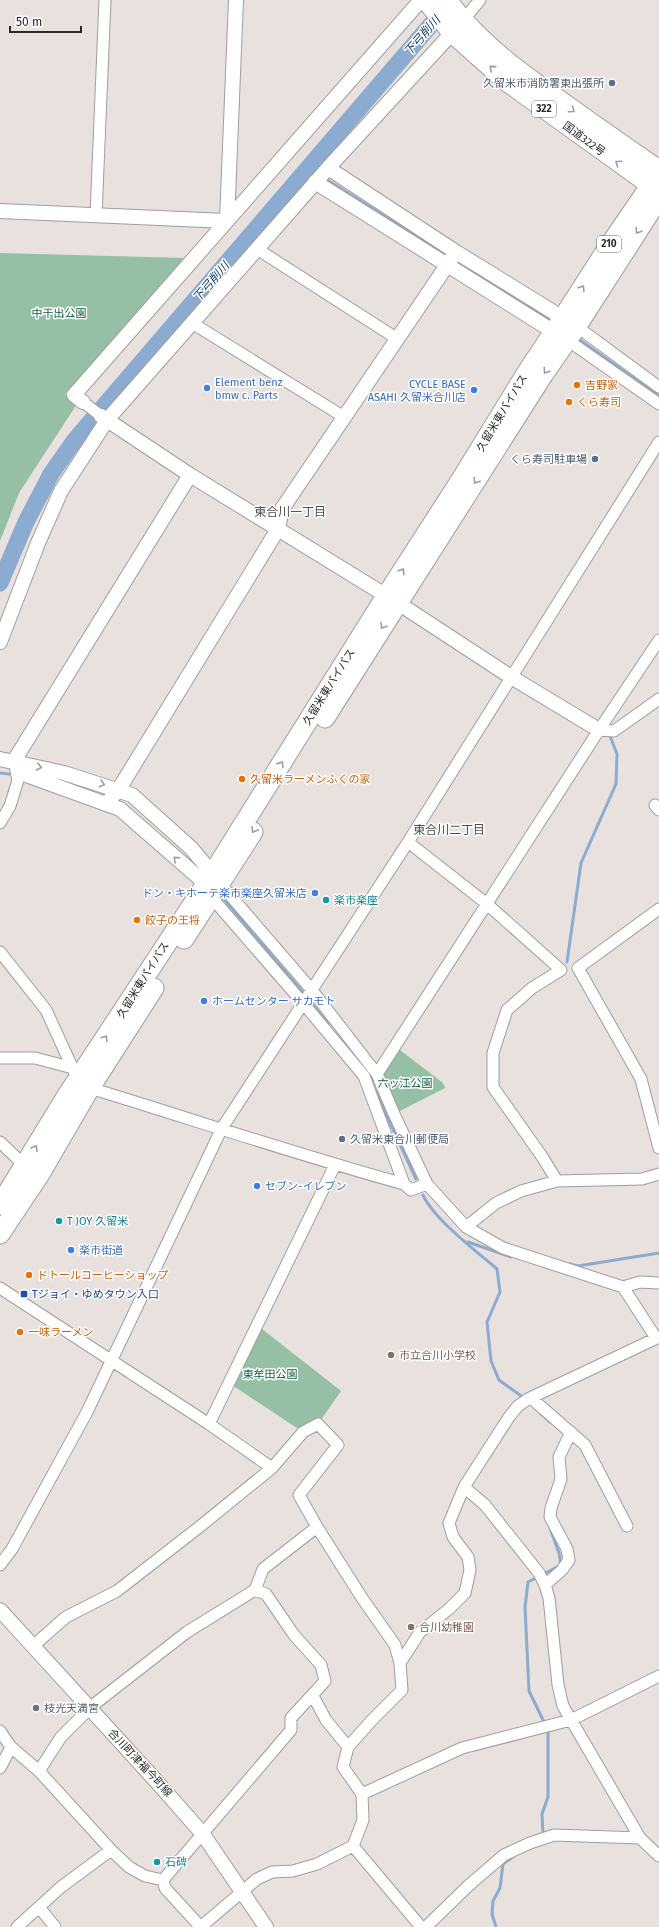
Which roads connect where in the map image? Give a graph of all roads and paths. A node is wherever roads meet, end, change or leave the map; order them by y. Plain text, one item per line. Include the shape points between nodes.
1 (105, 0) edge
2 (236, 0) edge
3 (480, 0) edge
4 (442, 12) edge
5 (328, 168) junction
6 (657, 181) edge
7 (316, 182) junction
8 (0, 210) edge
9 (96, 215) junction
10 (227, 221) junction
11 (257, 250) junction
12 (456, 252) junction
13 (447, 265) junction
14 (192, 323) junction
15 (565, 329) junction
16 (396, 338) junction
17 (659, 387) edge
18 (83, 402) joint
19 (659, 404) edge
20 (104, 418) junction
21 (344, 418) junction
22 (659, 442) edge
23 (190, 476) junction
24 (278, 529) junction
25 (392, 600) junction
26 (659, 640) edge
27 (0, 642) edge
28 (511, 677) junction
29 (659, 699) edge
30 (599, 730) junction
31 (0, 759) edge
32 (16, 772) junction
33 (119, 789) junction
34 (107, 803) junction
35 (0, 823) edge
36 (408, 842) junction
37 (212, 885) junction
38 (487, 904) junction
39 (659, 909) edge
40 (0, 952) edge
41 (578, 968) junction
42 (561, 970) junction
43 (311, 989) junction
44 (303, 1003) junction
45 (0, 1058) edge
46 (377, 1074) junction
47 (81, 1079) junction
48 (222, 1128) junction
49 (0, 1142) edge
50 (659, 1148) edge
51 (335, 1165) junction
52 (24, 1166) junction
53 (659, 1174) edge
54 (557, 1181) junction
55 (404, 1184) junction
56 (428, 1184) junction
57 (0, 1205) edge
58 (466, 1227) junction
59 (0, 1234) edge
60 (659, 1283) edge
61 (623, 1286) junction
62 (0, 1288) edge
63 (658, 1337) edge
64 (112, 1360) junction
65 (527, 1400) junction
66 (209, 1424) junction
67 (571, 1432) junction
68 (272, 1468) junction
69 (464, 1487) junction
70 (627, 1526) dead end
71 (317, 1527) junction
72 (0, 1565) edge
73 (545, 1585) junction
74 (255, 1590) junction
75 (0, 1610) edge
76 (33, 1646) junction
77 (400, 1663) junction
78 (659, 1676) edge
79 (312, 1696) junction
80 (90, 1709) junction
81 (571, 1720) junction
82 (0, 1731) edge
83 (11, 1747) junction
84 (348, 1747) junction
85 (0, 1768) edge
86 (39, 1771) junction
87 (362, 1794) junction
88 (202, 1833) junction
89 (640, 1838) junction
90 (353, 1846) junction
91 (111, 1850) junction
92 (659, 1856) edge
93 (163, 1880) junction
94 (243, 1891) junction
95 (39, 1907) junction
96 (203, 1926) edge
97 (17, 1927) edge
98 (55, 1927) edge
99 (266, 1927) edge
100 (421, 1927) edge
101 (426, 1927) edge

1 - 9 street
2 - 10 street
3 - 4 street
4 - 5 street
4 - 6 highway, 国道322号 / 322
4 - 10 street
5 - 7 street
5 - 12 street
6 - 15 highway, 久留米東バイパス / 210 via 607,249
7 - 11 street
7 - 13 street
8 - 9 street
9 - 10 street
10 - 18 street via 74,395
11 - 14 street
11 - 16 street
12 - 13 street
12 - 15 street
13 - 15 street
13 - 16 street
14 - 20 street
14 - 21 street
15 - 17 street
15 - 19 street
15 - 25 highway, 久留米東バイパス / 210 via 527,372
16 - 21 street
18 - 20 street
20 - 23 street
20 - 27 street via 61,491
21 - 24 street via 282,509
22 - 28 street
23 - 24 street
23 - 32 street
24 - 25 street
24 - 33 street
25 - 28 street
25 - 37 highway, 久留米東バイパス / 210
26 - 30 street
28 - 30 street
28 - 36 street
29 - 30 street via 614,731
30 - 38 street
31 - 32 street
32 -> 33 street via 64,773
32 - 34 street
32 - 35 street via 10,806
33 - 34 street
33 - 37 street via 132,795 191,848
37 -> 34 street via 120,809
36 - 38 street
36 - 43 street
37 - 43 street
37 - 44 street
37 - 47 highway, 久留米東バイパス / 210
38 - 42 street
38 - 46 street
39 - 41 street
40 - 47 street via 46,1010
41 - 42 street
41 - 50 street via 641,1079
42 - 54 street via 532,988 507,1010 493,1053 493,1087
43 - 44 street
43 - 46 street
44 - 48 street
44 - 55 street via 364,1076
45 - 47 street via 35,1058
46 - 56 street
47 - 48 street
52 -> 47 highway, 久留米東バイパス / 210
47 - 59 highway, 久留米東バイパス / 210 via 40,1174
48 - 51 street
48 - 64 street
49 - 52 street
51 - 55 street
51 - 66 street
52 - 57 highway, 久留米東バイパス / 210
53 - 54 street via 642,1179
54 - 58 street via 521,1191 496,1203
55 - 56 street via 412,1190
56 - 58 street
58 - 61 street via 503,1248
60 - 61 street via 640,1282
61 - 63 street
62 - 64 street
63 - 65 street
64 - 66 street
64 - 72 street via 87,1412 12,1548
65 - 67 street
65 - 69 street via 509,1417
66 - 68 street
67 - 70 street via 585,1445
67 - 73 street via 560,1457 561,1480 550,1517 567,1549 569,1560
68 - 71 street via 303,1432 318,1424 338,1445 299,1495
68 - 76 street via 117,1591 66,1617
69 - 73 street via 485,1505 539,1573
69 - 77 street via 449,1523 453,1537 468,1557 470,1570 465,1593 420,1632
71 - 74 street via 263,1569
71 - 77 street via 395,1645
73 - 81 street via 550,1598 558,1685 563,1706
74 - 79 street via 266,1594 294,1635 321,1665 325,1681
74 - 80 street via 188,1632
75 - 76 street, 合川町津福今町線
76 - 80 street, 合川町津福今町線
77 - 84 street via 402,1690
78 - 81 street
79 - 84 street via 326,1720
79 - 88 street via 291,1718 291,1730
80 - 86 street via 61,1737
80 - 88 street, 合川町津福今町線
81 - 87 street via 462,1748
81 - 89 street
82 - 83 street
83 - 85 street
83 - 86 street
84 - 87 street via 343,1767
86 - 91 street
87 - 90 street via 363,1820
88 - 93 street
88 - 94 street, 合川町津福今町線
89 - 92 street
89 - 101 street via 554,1835 530,1843 504,1855
90 - 94 street via 317,1864 293,1871 272,1872 257,1879
90 - 100 street
91 - 93 street via 129,1867 145,1876
91 - 95 street via 60,1887
93 - 96 street via 165,1888
94 - 96 street
94 - 99 street, 合川町津福今町線
95 - 97 street
95 - 98 street

